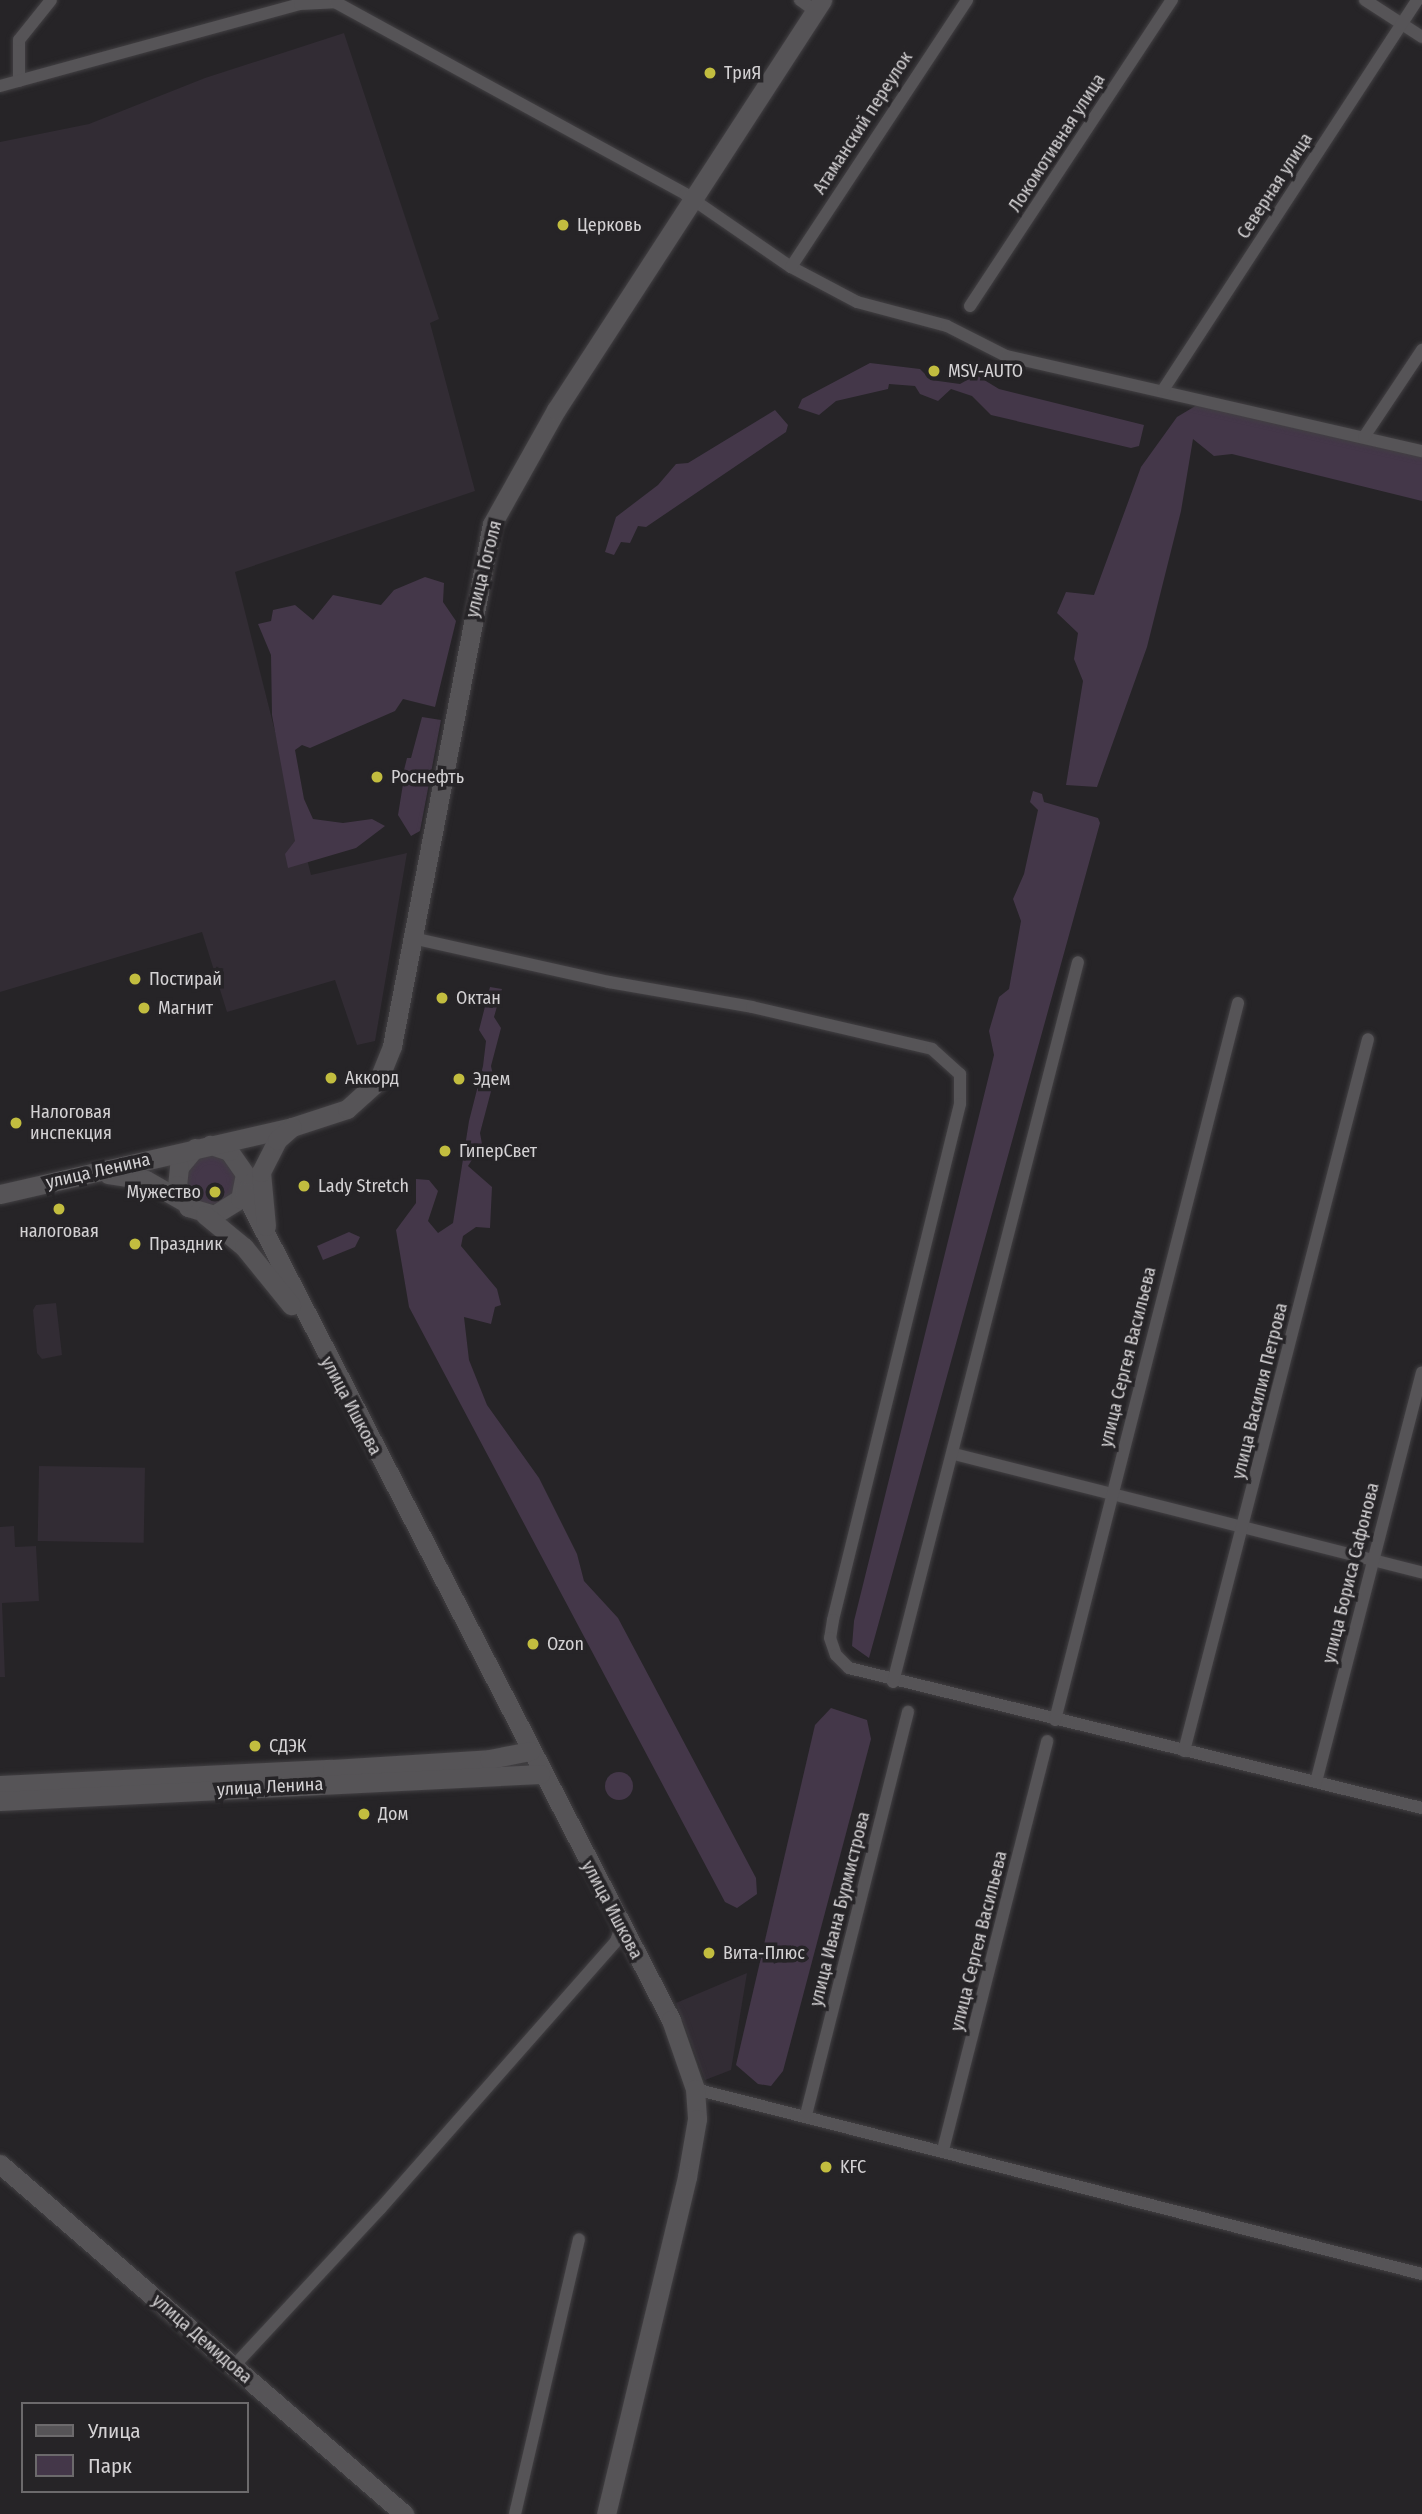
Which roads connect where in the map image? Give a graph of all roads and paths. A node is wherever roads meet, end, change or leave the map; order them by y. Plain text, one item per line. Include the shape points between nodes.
1 (51, 0) edge
2 (967, 0) edge
3 (1172, 0) edge
4 (1365, 0) edge
5 (1417, 0) edge
6 (336, 1) edge
7 (812, 4) edge
8 (1401, 24) junction
9 (1422, 37) edge
10 (19, 81) junction
11 (0, 86) edge
12 (693, 199) junction
13 (791, 267) junction
14 (971, 306) dead end
15 (1422, 350) edge
16 (1163, 390) junction
17 (1364, 436) junction
18 (1422, 451) edge
19 (412, 938) junction
20 (1078, 962) dead end
21 (1238, 1003) dead end
22 (1368, 1039) dead end
23 (292, 1128) junction
24 (202, 1146) junction
25 (93, 1172) junction
26 (261, 1172) junction
27 (244, 1192) junction
28 (0, 1194) edge
29 (183, 1201) junction
30 (205, 1215) junction
31 (266, 1231) junction
32 (321, 1348) junction
33 (1422, 1372) edge
34 (954, 1454) junction
35 (1112, 1492) junction
36 (1243, 1528) junction
37 (1373, 1559) junction
38 (1422, 1572) edge
39 (893, 1682) junction
40 (908, 1712) dead end
41 (1055, 1720) junction
42 (1048, 1741) dead end
43 (530, 1751) junction
44 (1184, 1751) junction
45 (540, 1774) junction
46 (1316, 1782) junction
47 (0, 1785) edge
48 (0, 1801) edge
49 (1422, 1808) edge
50 (621, 1927) junction
51 (695, 2089) junction
52 (806, 2115) junction
53 (943, 2150) junction
54 (0, 2164) edge
55 (579, 2239) dead end
56 (1422, 2274) edge
57 (233, 2367) junction
58 (404, 2514) edge
59 (515, 2514) edge
60 (606, 2514) edge

1 - 10 street via 19,40
2 - 13 street, Атаманский переулок
3 - 14 street, Локомотивная улица
4 - 8 street
5 - 8 street, Северная улица
6 - 10 street via 300,4
6 - 12 street
7 - 12 street, улица Гоголя
8 - 9 street
8 - 16 street, Северная улица
10 - 11 street
12 - 13 street
12 - 19 street, улица Гоголя via 556,410 492,524
13 - 16 street via 857,302 947,326 1006,356
15 - 17 street
16 - 17 street
17 - 18 street
19 - 23 street, улица Гоголя via 392,1046 378,1081 347,1109
19 - 39 street via 609,982 778,1013 932,1049 954,1064 960,1074 960,1104 830,1638 849,1668
20 - 34 street
21 - 35 street, улица Сергея Васильева
22 - 36 street, улица Василия Петрова
23 - 24 street, улица Гоголя
23 - 26 street via 277,1140
24 - 25 street, улица Ленина
24 - 27 street via 238,1159 245,1174
24 - 29 street via 177,1174
25 - 28 street, улица Ленина
25 - 29 street via 146,1180
26 - 27 street
26 - 31 street
27 - 30 street via 224,1213
27 - 31 street, улица Ишкова
29 - 30 street
30 - 32 street, улица Ишкова via 244,1247 275,1282
31 - 32 street, улица Ишкова
32 - 43 street, улица Ишкова
33 - 37 street, улица Бориса Сафонова
34 - 35 street
34 - 39 street
35 - 36 street
35 - 41 street, улица Сергея Васильева
36 - 37 street
36 - 44 street, улица Василия Петрова
37 - 38 street
37 - 46 street, улица Бориса Сафонова
39 - 41 street
40 - 52 street, улица Ивана Бурмистрова
41 - 44 street
42 - 53 street, улица Сергея Васильева
43 - 45 street, улица Ишкова
43 - 47 street, улица Ленина via 489,1759
44 - 46 street
45 - 48 street, улица Ленина
45 - 50 street, улица Ишкова
46 - 49 street
50 - 51 street, улица Ишкова via 671,2020
50 - 57 street via 615,1941 380,2209
51 - 52 street
51 - 60 street, улица Ишкова via 697,2119 687,2177
52 - 53 street
53 - 56 street
54 - 57 street, улица Демидова
55 - 59 street
57 - 58 street, улица Демидова

